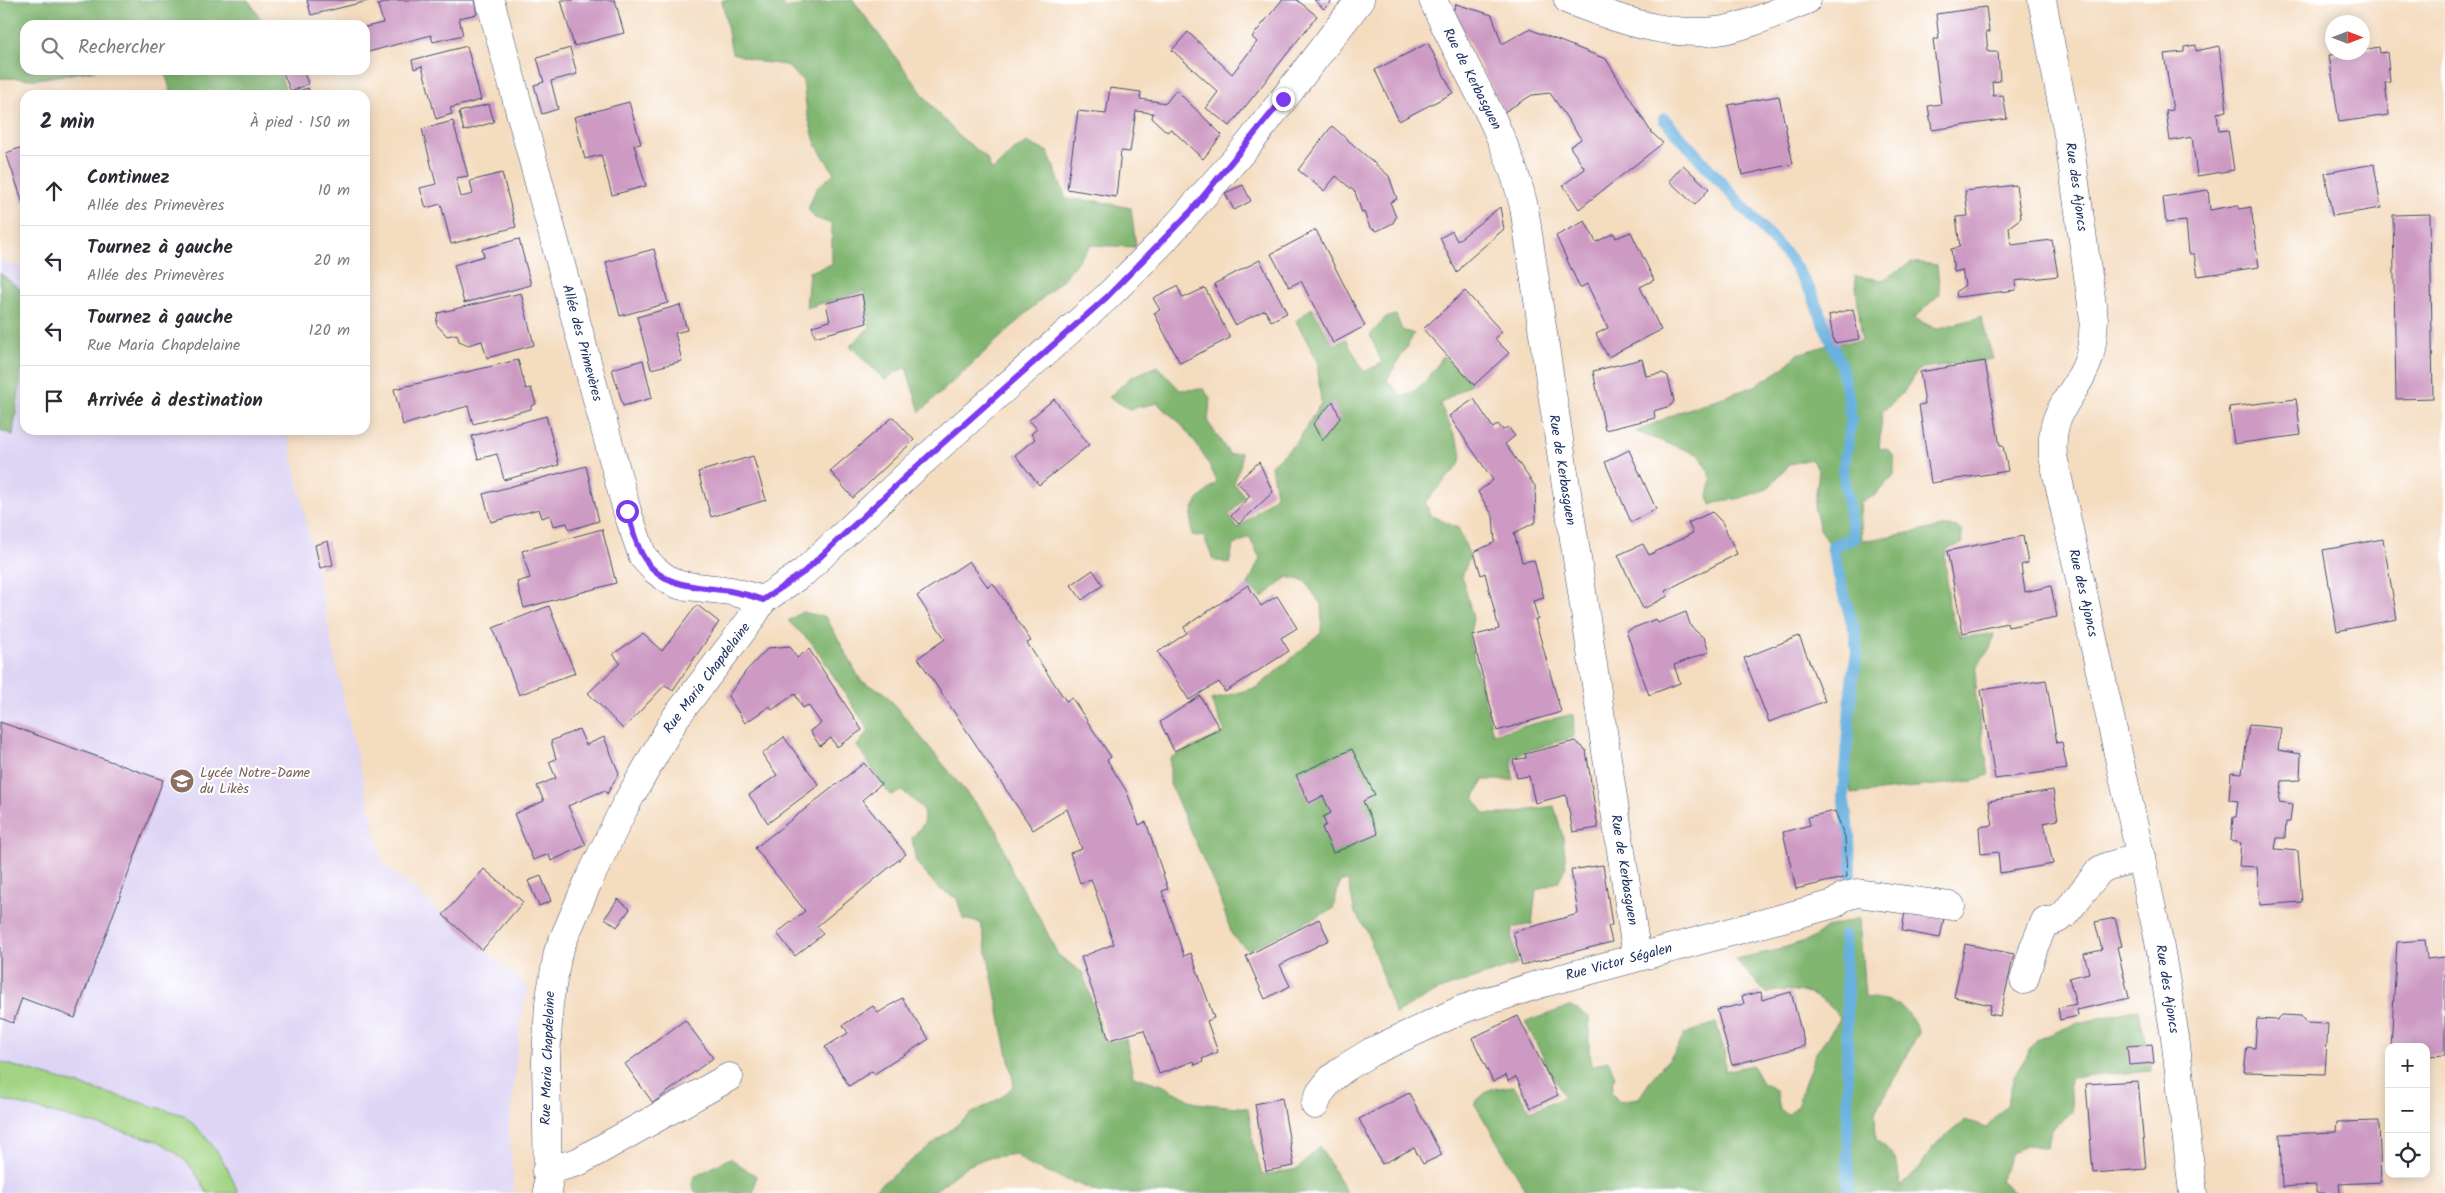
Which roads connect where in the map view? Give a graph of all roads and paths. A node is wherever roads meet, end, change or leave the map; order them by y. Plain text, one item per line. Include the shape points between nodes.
1 (490, 0) edge
2 (1360, 0) edge
3 (1433, 0) edge
4 (1568, 0) edge
5 (1807, 0) edge
6 (2042, 0) edge
7 (763, 600) junction
8 (2141, 857) junction
9 (1951, 906) dead end
10 (1637, 957) junction
11 (2024, 980) dead end
12 (729, 1077) dead end
13 (1315, 1105) dead end
14 (547, 1182) edge
15 (2193, 1193) edge

1 - 7 street, Allée des Primevères via 627,511 643,557 655,570 679,585 731,591
2 - 7 street, Rue Maria Chapdelaine via 1221,177 1135,270 804,572
3 - 10 street, Rue de Kerbasguen via 1504,141 1524,208
4 - 5 street via 1642,25 1701,31 1748,23
6 - 8 street, Rue des Ajoncs via 2069,140 2094,319 2088,360 2053,427 2053,456
7 - 14 street, Rue Maria Chapdelaine via 662,739 626,804 558,952 549,1003 545,1089
8 - 11 street via 2100,870 2064,915 2045,921
8 - 15 street, Rue des Ajoncs via 2170,999
9 - 10 street, Rue Victor Ségalen via 1852,893 1834,904
10 - 13 street, Rue Victor Ségalen via 1497,996 1434,1021 1345,1068 1331,1079
12 - 14 street

